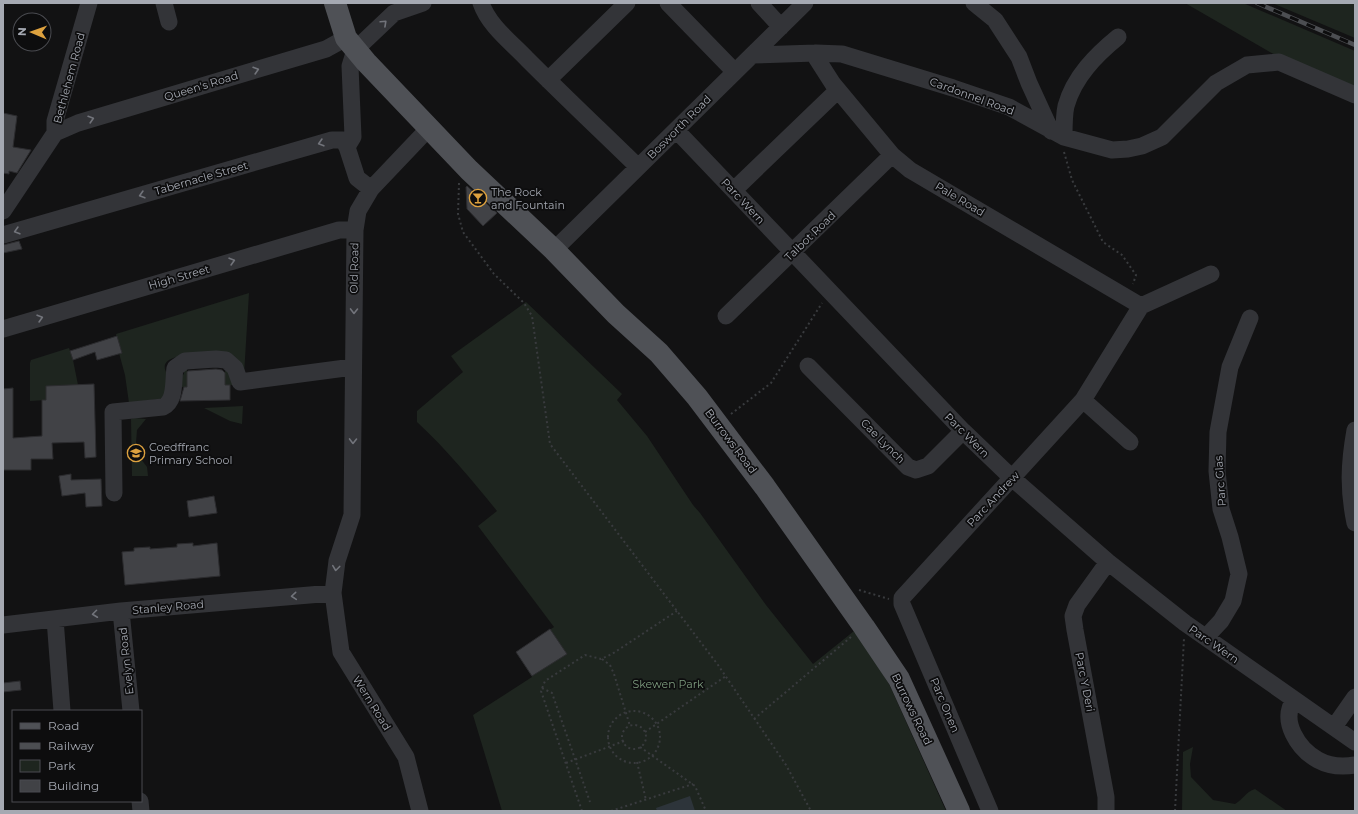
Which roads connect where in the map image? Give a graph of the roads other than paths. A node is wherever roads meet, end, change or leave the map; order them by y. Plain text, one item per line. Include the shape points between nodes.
1 (89, 3) edge
2 (164, 3) edge
3 (334, 3) edge
4 (423, 3) edge
5 (481, 3) edge
6 (627, 3) edge
7 (668, 3) edge
8 (759, 3) edge
9 (805, 3) edge
10 (974, 3) edge
11 (169, 22) dead end
12 (781, 27) junction
13 (1118, 37) dead end
14 (350, 44) junction
15 (816, 53) junction
16 (752, 55) junction
17 (735, 72) junction
18 (548, 80) junction
19 (838, 90) junction
20 (1355, 95) edge
21 (429, 128) junction
22 (676, 130) junction
23 (55, 134) junction
24 (1058, 134) junction
25 (347, 147) junction
26 (892, 155) junction
27 (638, 168) junction
28 (371, 189) junction
29 (734, 190) junction
30 (3, 211) edge
31 (355, 230) junction
32 (3, 234) edge
33 (554, 250) junction
34 (792, 254) junction
35 (1211, 274) dead end
36 (1134, 302) junction
37 (726, 316) dead end
38 (1250, 318) dead end
39 (3, 329) edge
40 (808, 366) dead end
41 (354, 367) junction
42 (1083, 400) junction
43 (1355, 430) edge
44 (962, 431) junction
45 (1130, 442) dead end
46 (1012, 478) junction
47 (114, 493) dead end
48 (1355, 523) edge
49 (1108, 562) junction
50 (333, 593) junction
51 (902, 598) joint
52 (121, 611) junction
53 (55, 619) junction
54 (3, 625) edge
55 (1206, 637) junction
56 (1355, 697) edge
57 (1294, 700) junction
58 (62, 710) edge
59 (131, 710) edge
60 (1334, 727) junction
61 (1355, 742) edge
62 (1355, 765) edge
63 (420, 811) edge
64 (958, 811) edge
65 (990, 811) edge
66 (1106, 811) edge

1 - 23 street, Bethlehem Road via 55,120
2 - 11 street
3 - 14 main road
14 -> 4 street via 394,13
5 - 18 street via 491,22
6 - 18 street
7 - 17 street
8 - 12 street
9 - 12 street, Bosworth Road
10 - 24 street via 995,20 1019,57 1029,83
12 - 16 street, Bosworth Road
13 - 24 street via 1098,54 1076,83
14 - 21 main road
23 -> 14 street, Queen's Road via 78,123
14 - 25 street via 353,138
15 - 16 street, Cardonnel Road
15 - 19 street, Pale Road via 817,59
15 - 24 street, Cardonnel Road via 842,54 1009,107
16 - 17 street, Bosworth Road
17 - 22 street, Bosworth Road
18 - 27 street
19 - 26 street, Pale Road
19 - 29 street
20 - 24 street, Cardonnel Road via 1279,62 1247,65 1216,83 1162,137 1142,146 1112,150
21 - 28 street, Old Road
21 - 33 main road, Burrows Road via 469,170
22 - 27 street, Bosworth Road
22 - 29 street, Parc Wern
23 - 30 street, Bethlehem Road
25 - 28 street via 357,178
25 -> 32 street, Tabernacle Street via 343,140 332,140
26 - 34 street, Talbot Road
26 - 36 street, Pale Road via 910,170
27 - 33 street, Bosworth Road
28 - 31 street, Old Road via 358,211
29 - 34 street, Parc Wern
39 -> 31 street, High Street via 339,230
31 -> 41 street, Old Road
33 - 64 main road, Burrows Road via 659,354 698,397 769,493 899,679
34 - 37 street, Talbot Road
34 - 44 street, Parc Wern
35 - 36 street
36 - 42 street
38 - 55 street, Parc Glas via 1230,367 1218,432 1217,471 1221,509 1239,574 1233,601
40 - 44 street, Cae Lynch via 908,467 916,470 928,466
41 - 47 street via 240,382 235,368 226,360 185,361 175,368 171,400 168,405 113,412
41 -> 50 street, Old Road via 352,515 337,560
42 - 45 street
42 - 46 street, Parc Andrew
43 - 48 street via 1349,481
44 - 46 street, Parc Wern
46 - 49 street, Parc Wern
46 - 51 street, Parc Andrew
49 - 55 street, Parc Wern
49 - 66 street, Parc Y Deri via 1077,605 1073,616 1106,797
50 -> 52 street, Stanley Road
50 - 63 street, Wern Road via 341,652 406,757
51 - 65 street, Parc Onen via 902,604
52 -> 53 street, Stanley Road
52 - 59 street, Evelyn Road
53 - 54 street, Stanley Road
53 - 58 street
55 - 57 street, Parc Wern
56 - 60 street
57 - 60 street, Parc Wern
57 - 62 street via 1290,706 1289,721 1296,740 1303,748 1328,764
60 - 61 street, Parc Wern

